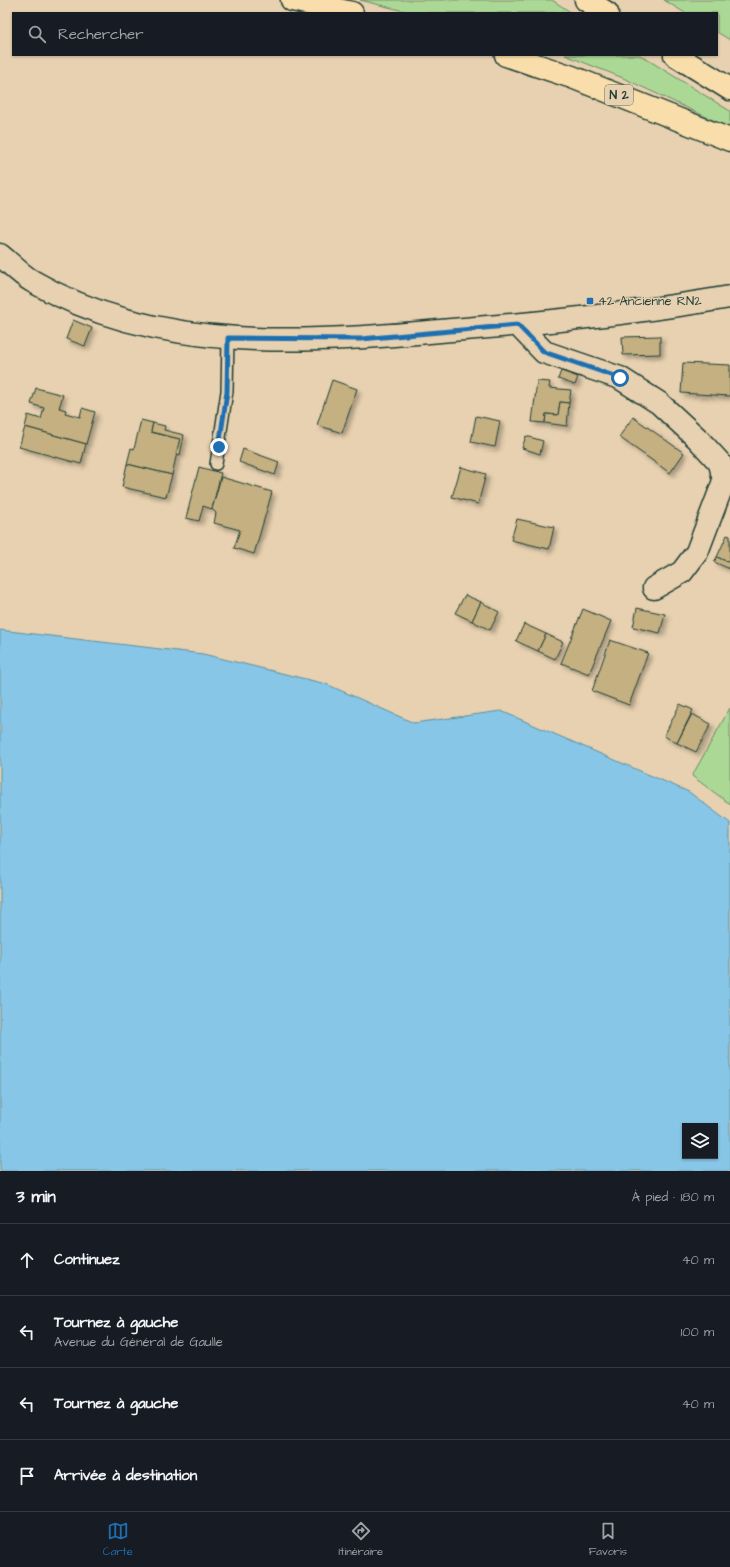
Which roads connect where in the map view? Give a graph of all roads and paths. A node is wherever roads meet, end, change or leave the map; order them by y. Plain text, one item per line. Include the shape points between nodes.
1 (292, 0) edge
2 (586, 0) edge
3 (347, 12) edge
4 (605, 12) edge
5 (509, 56) edge
6 (677, 56) edge
7 (730, 89) edge
8 (730, 140) edge
9 (0, 254) edge
10 (730, 297) edge
11 (518, 325) junction
12 (228, 338) junction
13 (216, 464) dead end
14 (654, 588) dead end

1 - 3 main road
2 - 4 main road
5 - 8 main road, N 2 via 572,77
6 - 7 main road
9 - 12 main road via 30,280 77,304 143,325 200,336
10 - 11 main road
11 - 12 main road via 361,339
11 - 14 main road via 544,352 620,378 659,403 720,463 724,481 697,552 682,572
12 - 13 lane via 227,392

